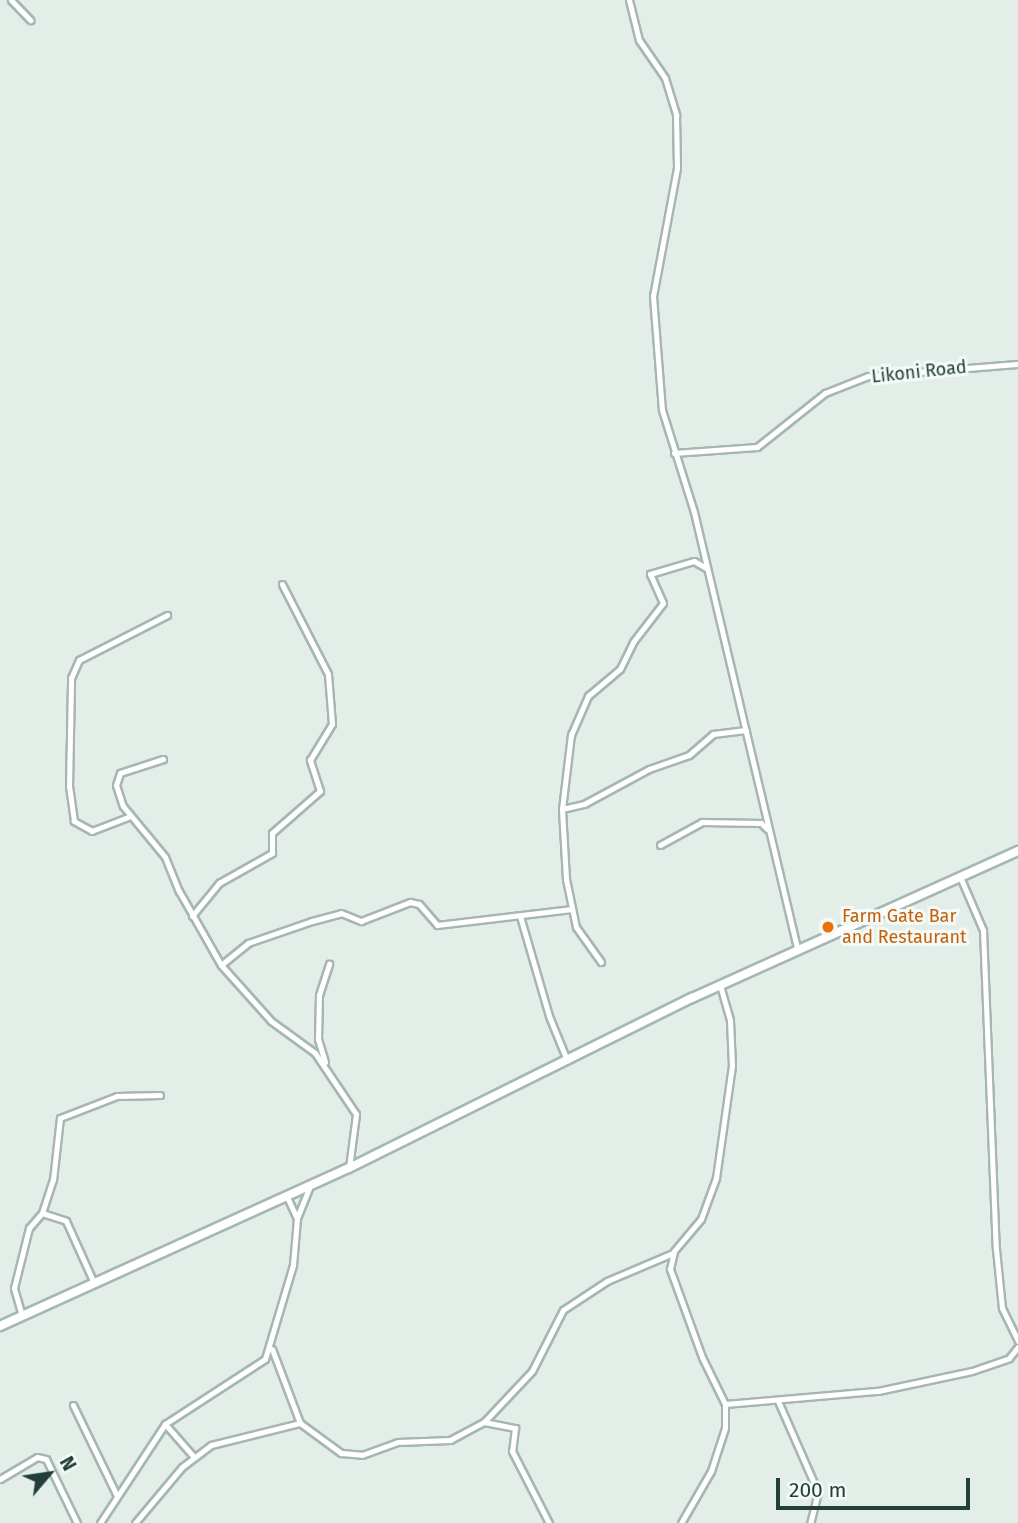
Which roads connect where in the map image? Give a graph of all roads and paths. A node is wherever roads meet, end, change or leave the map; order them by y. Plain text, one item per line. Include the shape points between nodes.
1 (11, 0) edge
2 (629, 0) edge
3 (30, 20) dead end
4 (1018, 364) edge
5 (674, 453) junction
6 (706, 568) junction
7 (282, 584) dead end
8 (167, 615) dead end
9 (746, 730) junction
10 (163, 759) dead end
11 (562, 809) junction
12 (128, 817) junction
13 (768, 831) junction
14 (660, 845) dead end
15 (1018, 851) edge
16 (961, 879) junction
17 (572, 909) junction
18 (192, 916) junction
19 (520, 916) junction
20 (798, 951) junction
21 (601, 962) dead end
22 (329, 964) dead end
23 (221, 965) junction
24 (720, 986) junction
25 (567, 1060) junction
26 (326, 1067) junction
27 (160, 1095) dead end
28 (349, 1168) junction
29 (310, 1185) junction
30 (287, 1197) junction
31 (42, 1213) junction
32 (297, 1218) junction
33 (673, 1253) junction
34 (94, 1283) junction
35 (22, 1316) junction
36 (0, 1326) edge
37 (1018, 1342) edge
38 (1018, 1347) edge
39 (272, 1349) junction
40 (1009, 1358) junction
41 (1018, 1359) edge
42 (778, 1401) junction
43 (786, 1401) junction
44 (725, 1404) junction
45 (73, 1405) dead end
46 (783, 1408) junction
47 (484, 1422) junction
48 (300, 1423) junction
49 (165, 1424) junction
50 (194, 1457) junction
51 (0, 1479) edge
52 (117, 1496) junction
53 (77, 1523) edge
54 (100, 1523) edge
55 (135, 1523) edge
56 (550, 1523) edge
57 (681, 1523) edge
58 (810, 1523) edge

1 - 3 street
2 - 5 street via 639,40 665,78 676,115 677,168 652,312 662,410
4 - 5 street, Likoni Road via 868,376 825,393 757,447
5 - 6 street
6 - 9 street
6 - 11 street via 694,561 650,574 663,603 633,642 620,669 584,701 571,735
7 - 18 street via 328,674 332,724 310,760 320,791 272,833 272,853 219,883
8 - 12 street via 79,660 71,678 69,787 74,821 92,831
9 - 11 street via 713,734 689,755 649,769 584,804
9 - 13 street
10 - 12 street via 129,768 117,778 117,794
11 - 17 street
12 - 18 street via 162,852
13 - 14 street via 761,823 715,820
13 - 20 street
15 - 16 street
16 - 20 street
16 - 37 street via 983,930 997,1261 1002,1308
17 - 19 street
17 - 21 street via 576,927
18 - 23 street
19 - 23 street via 437,925 419,904 410,902 361,921 341,914 313,921 248,943
19 - 25 street via 548,1016
20 - 24 street
22 - 26 street via 319,995 318,1039
23 - 26 street via 256,1006 297,1037
24 - 25 street
24 - 33 street via 729,1012 732,1066 715,1185 698,1225
25 - 28 street
26 - 28 street via 356,1114
27 - 31 street via 117,1096 62,1114 53,1180
28 - 29 street
29 - 30 street
29 - 32 street
30 - 32 street
30 - 34 street
31 - 34 street via 66,1221
31 - 35 street via 29,1228 14,1287
32 - 39 street via 293,1265
33 - 44 street via 671,1278
33 - 47 street via 607,1281 563,1310 532,1371
34 - 35 street
35 - 36 street
38 - 40 street
39 - 48 street
39 - 49 street via 253,1370
40 - 41 street
40 - 43 street via 972,1371 878,1391
42 - 43 street
42 - 44 street
42 - 46 street
43 - 46 street
44 - 57 street via 721,1449
45 - 52 street
46 - 58 street via 797,1451 818,1492
47 - 48 street via 450,1440 398,1442 352,1455 333,1450
47 - 56 street via 515,1428 512,1451
48 - 50 street via 216,1443
49 - 50 street
49 - 52 street
50 - 55 street
51 - 53 street via 37,1457 46,1459
52 - 54 street

